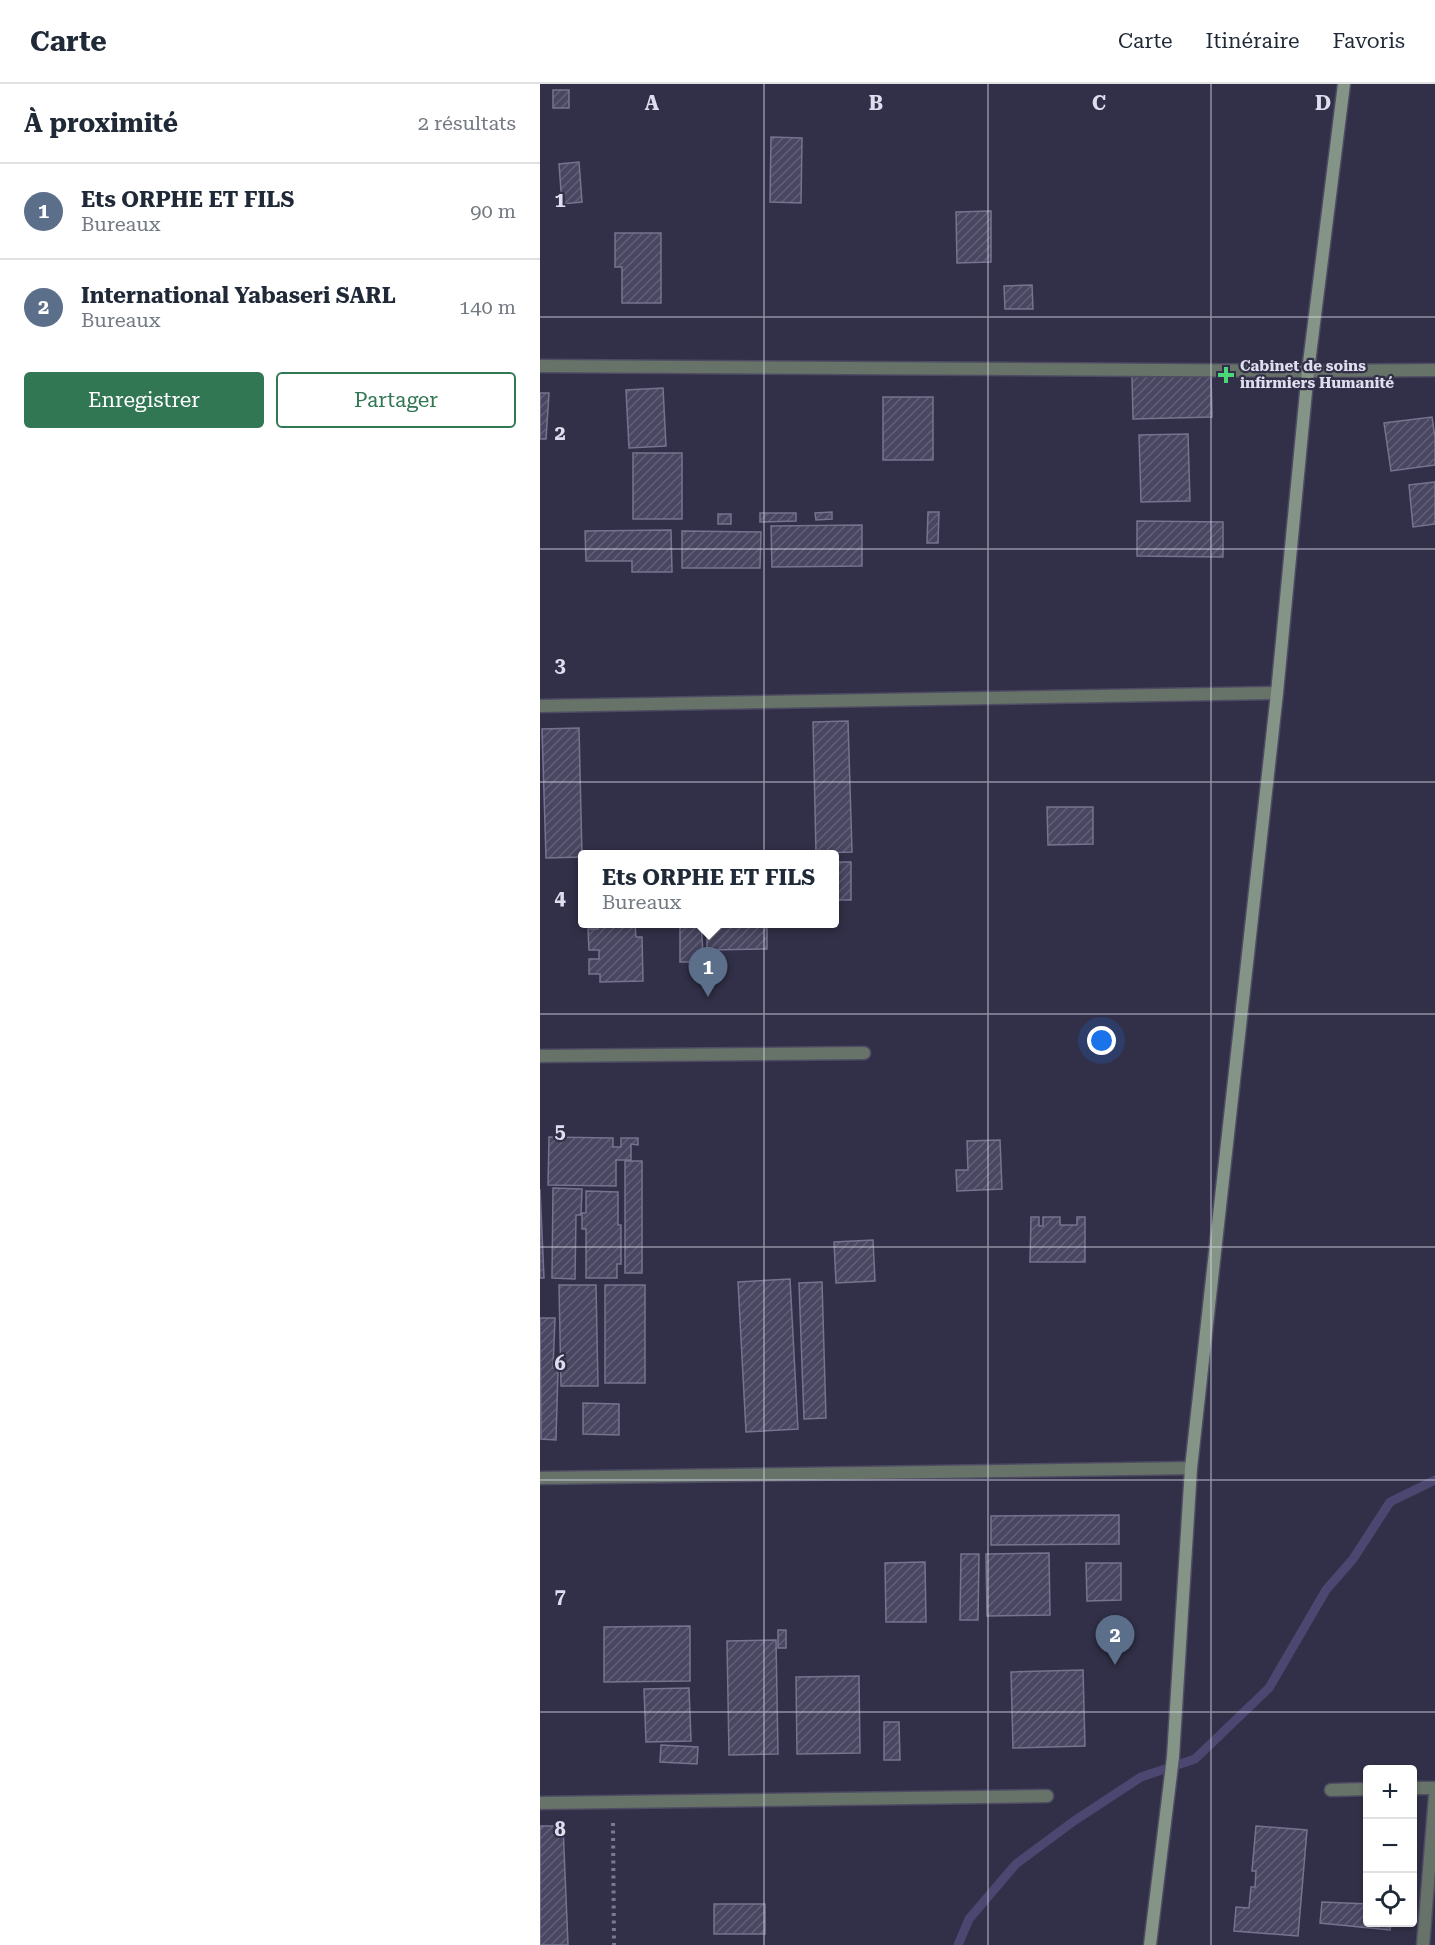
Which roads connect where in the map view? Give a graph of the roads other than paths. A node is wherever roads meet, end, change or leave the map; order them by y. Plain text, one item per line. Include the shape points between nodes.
1 (1344, 84) edge
2 (540, 366) edge
3 (1435, 370) edge
4 (1308, 371) junction
5 (1277, 693) junction
6 (540, 706) edge
7 (864, 1053) dead end
8 (540, 1056) edge
9 (1191, 1468) junction
10 (540, 1478) edge
11 (1417, 1788) edge
12 (1435, 1788) edge
13 (1363, 1789) edge
14 (1331, 1790) dead end
15 (1047, 1796) dead end
16 (1435, 1796) edge
17 (540, 1803) edge
18 (1150, 1945) edge
19 (1423, 1945) edge

1 - 4 street
2 - 4 street
3 - 4 street
4 - 5 street
5 - 6 street
5 - 9 street
7 - 8 street
9 - 10 street
9 - 18 street via 1173,1757
11 - 12 street
13 - 14 street
15 - 17 street
16 - 19 street

